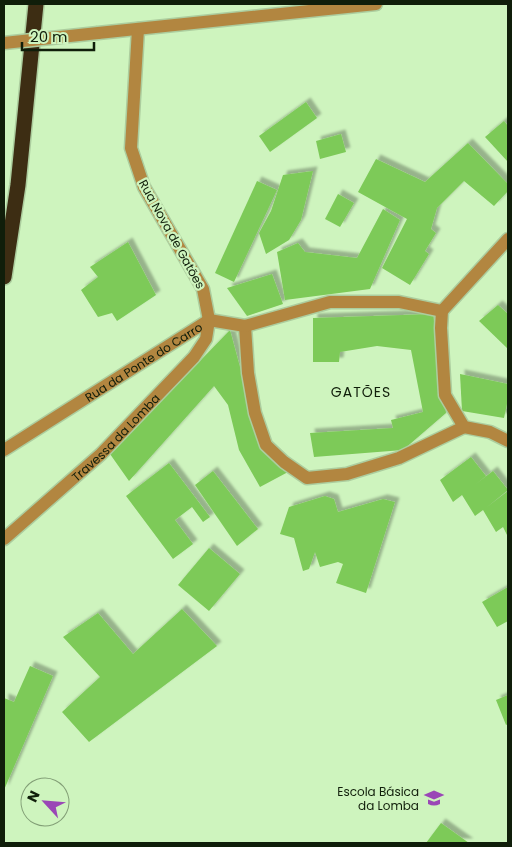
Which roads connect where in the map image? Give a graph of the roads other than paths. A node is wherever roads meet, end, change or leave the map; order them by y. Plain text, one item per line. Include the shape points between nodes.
1 (36, 4) edge
2 (376, 4) edge
3 (138, 29) junction
4 (4, 43) edge
5 (508, 239) edge
6 (4, 277) edge
7 (442, 311) junction
8 (209, 320) junction
9 (245, 326) junction
10 (464, 427) junction
11 (508, 441) edge
12 (4, 450) edge
13 (4, 539) edge

1 - 6 highway via 18,185
2 - 3 street
3 - 4 street, bridge
3 - 8 street, Rua Nova de Gatões via 131,148 144,187 203,289
5 - 7 street
7 - 9 street, Rua da Ponte do Carro via 399,302 330,302
7 - 10 street via 445,395
8 - 9 street, Rua da Ponte do Carro
8 - 12 street, Rua da Ponte do Carro
8 - 13 street, Travessa da Lomba via 206,339 194,357 101,454
9 - 10 street via 255,413 266,445 307,478 347,474 399,458
10 - 11 street via 490,432

